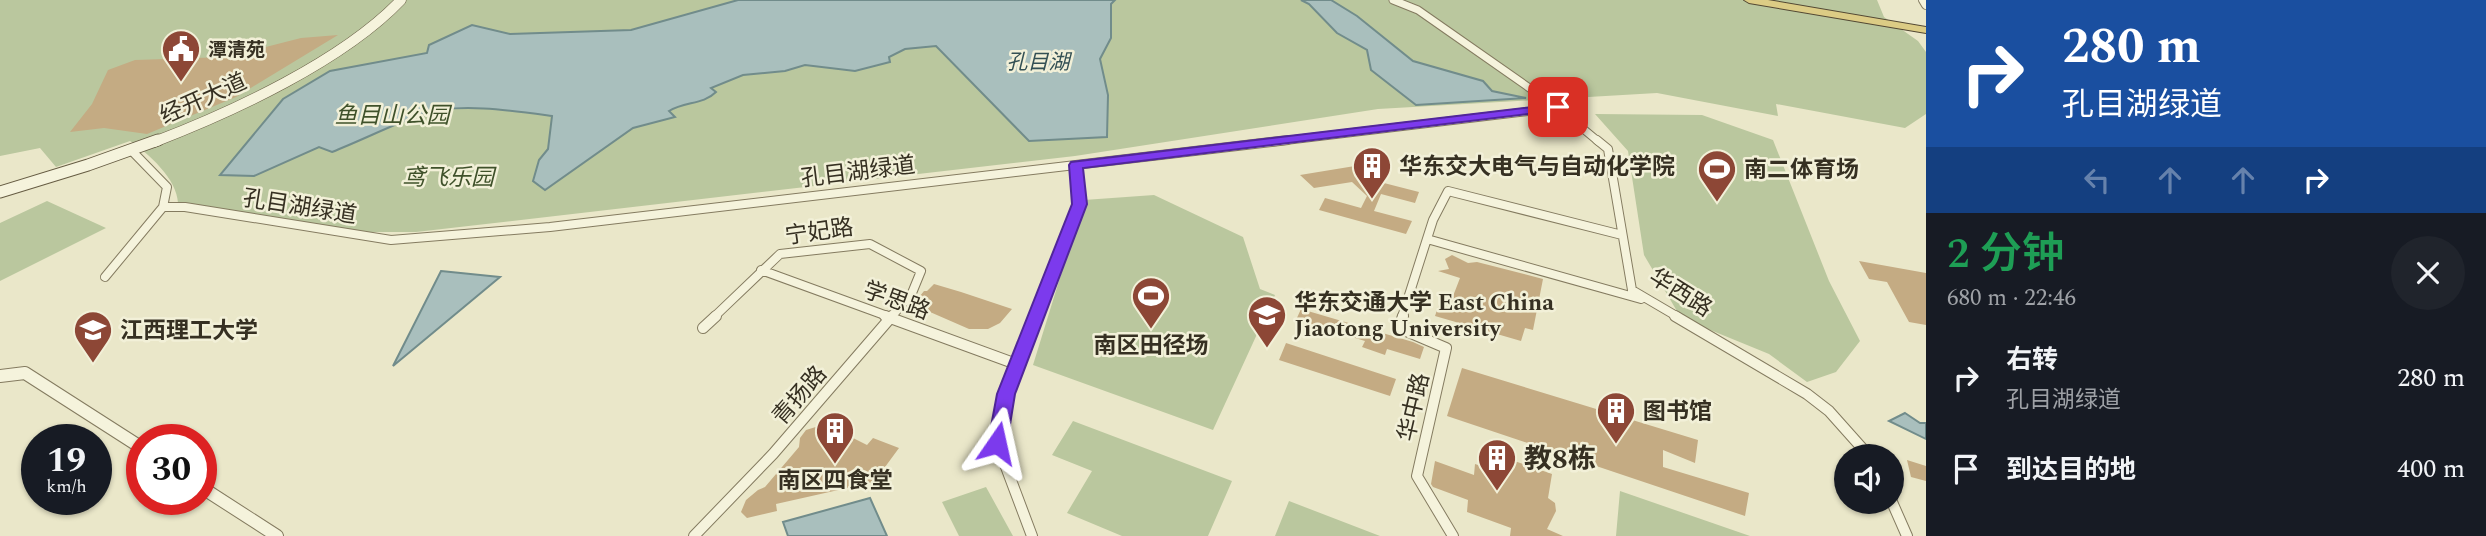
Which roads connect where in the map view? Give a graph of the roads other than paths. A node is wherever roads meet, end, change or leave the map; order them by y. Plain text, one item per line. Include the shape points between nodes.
1 (390, 0) edge
2 (401, 0) edge
3 (1393, 0) edge
4 (1749, 0) edge
5 (1784, 0) edge
6 (1923, 0) edge
7 (1926, 5) edge
8 (1926, 24) edge
9 (1926, 30) edge
10 (1558, 107) junction
11 (131, 150) junction
12 (1076, 165) junction
13 (0, 190) edge
14 (163, 207) junction
15 (1622, 235) junction
16 (1427, 239) junction
17 (761, 270) junction
18 (921, 271) joint
19 (105, 276) dead end
20 (1655, 303) junction
21 (890, 318) junction
22 (703, 328) dead end
23 (1019, 365) junction
24 (0, 376) edge
25 (126, 439) edge
26 (1858, 444) edge
27 (217, 497) edge
28 (1897, 514) edge
29 (277, 536) edge
30 (694, 536) edge
31 (1032, 536) edge
32 (1454, 536) edge
33 (1907, 536) edge

1 - 13 main road, 经开大道 via 357,30 243,99 128,146
2 - 11 main road, 经开大道 via 369,29 286,80 215,116
3 - 10 street, 华西路 via 1418,10
4 - 9 highway
5 - 8 highway
6 - 7 street
10 - 12 street, 孔目湖绿道
10 - 15 street, 华西路 via 1608,149
11 - 13 main road, 经开大道
11 - 14 street via 167,187
12 - 14 street, 孔目湖绿道 via 551,227 391,240
12 - 23 street via 1079,204
14 - 19 street
15 - 16 street, 华中路 via 1448,191
15 - 20 street, 华西路 via 1632,290
16 - 20 street
16 - 32 street, 华中路 via 1399,327 1446,348 1417,476
17 - 18 street, 宁妃路 via 780,254 870,244
17 - 21 street, 学思路
17 - 22 street, 宁妃路
18 - 21 street, 青扬路 via 912,293
20 - 26 street, 华西路 via 1807,394
21 - 23 street, 学思路
21 - 30 street, 青扬路 via 773,454
23 - 31 street via 1006,394 997,443
24 - 25 street via 25,373
27 - 29 street
28 - 33 street

